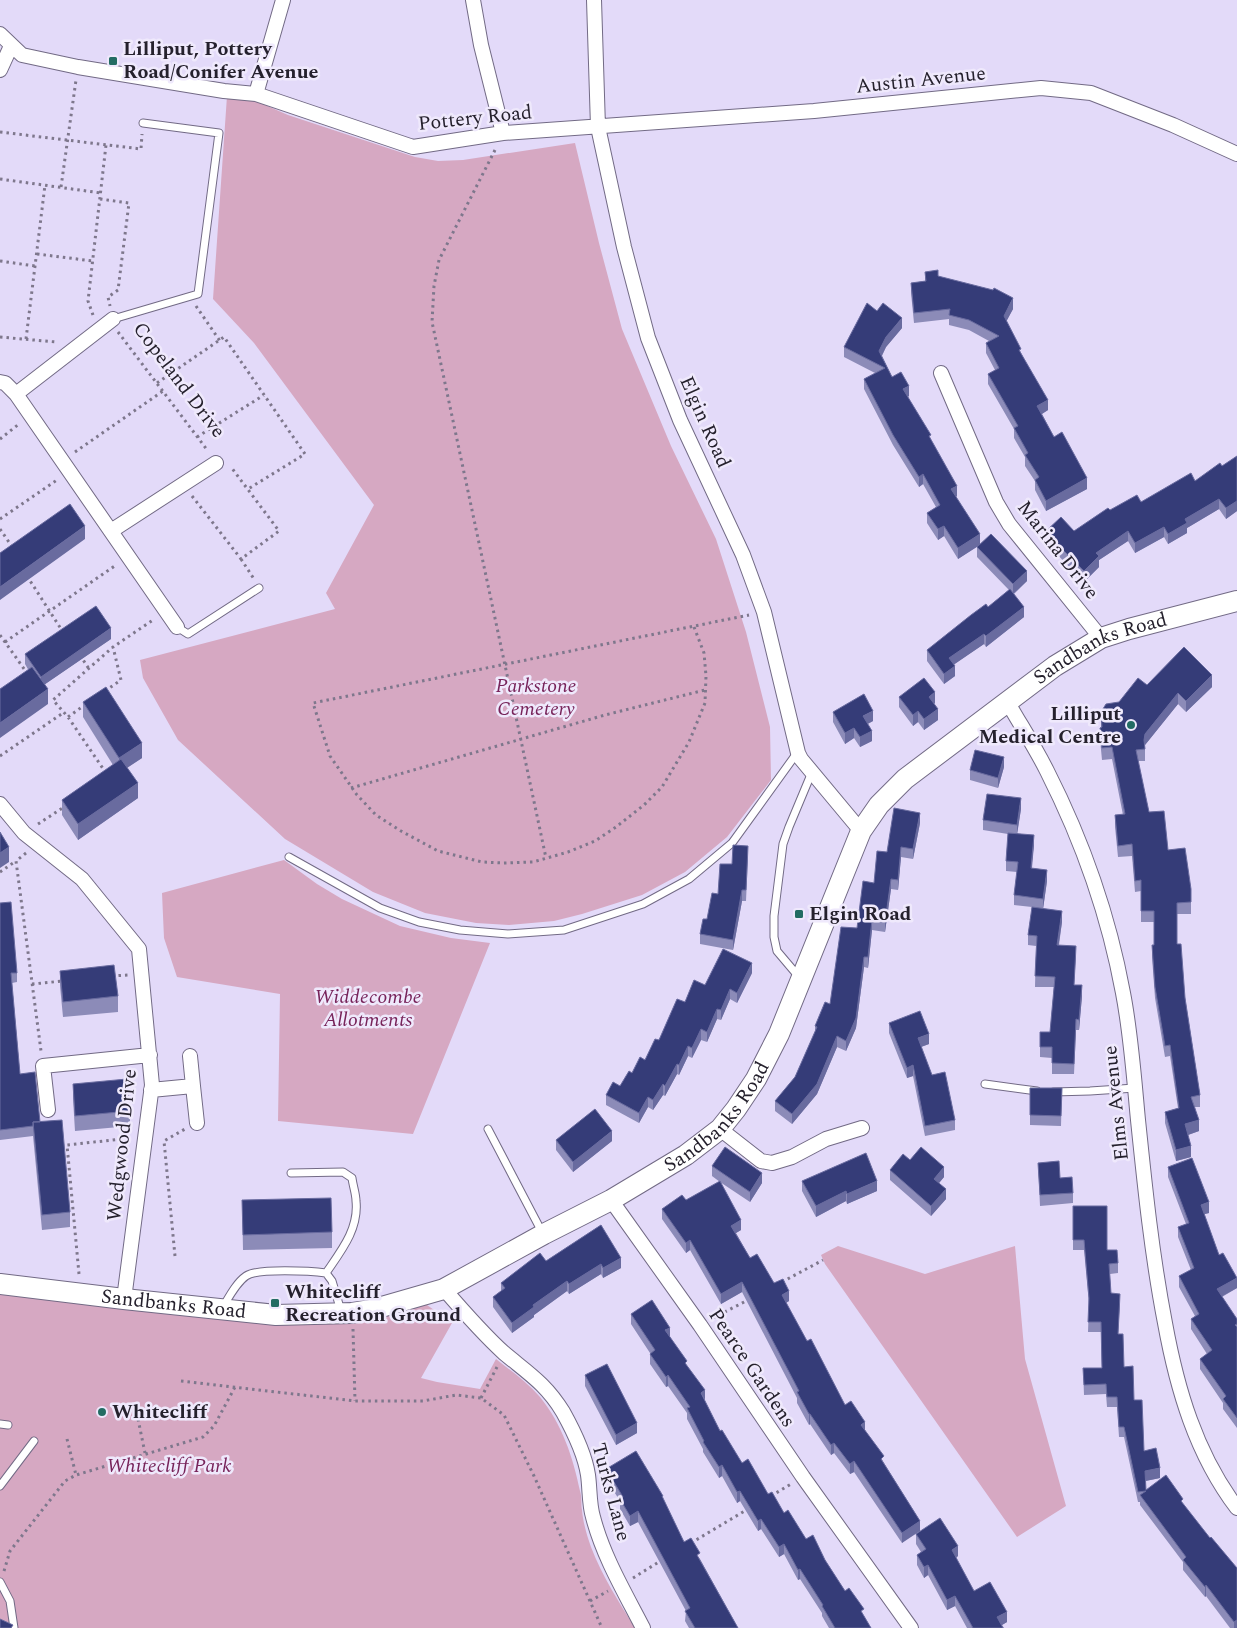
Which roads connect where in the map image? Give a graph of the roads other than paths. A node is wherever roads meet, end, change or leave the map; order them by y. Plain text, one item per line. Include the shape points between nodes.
1 (283, 0) edge
2 (473, 0) edge
3 (594, 0) edge
4 (0, 34) edge
5 (11, 46) junction
6 (0, 70) edge
7 (256, 94) junction
8 (143, 124) road end
9 (598, 127) junction
10 (503, 133) junction
11 (1237, 154) edge
12 (111, 320) joint
13 (941, 372) dead end
14 (0, 382) edge
15 (16, 394) junction
16 (216, 463) road end
17 (111, 530) junction
18 (259, 588) road end
19 (1235, 603) edge
20 (177, 627) joint
21 (1101, 638) junction
22 (1007, 701) junction
23 (798, 752) junction
24 (812, 772) junction
25 (0, 804) edge
26 (861, 832) junction
27 (289, 857) dead end
28 (801, 979) junction
29 (150, 1055) junction
30 (190, 1056) dead end
31 (985, 1084) dead end
32 (192, 1086) junction
33 (1135, 1088) junction
34 (152, 1090) junction
35 (48, 1110) dead end
36 (197, 1123) road end
37 (862, 1128) dead end
38 (488, 1129) dead end
39 (720, 1129) junction
40 (291, 1173) dead end
41 (611, 1200) junction
42 (544, 1234) junction
43 (326, 1273) junction
44 (0, 1284) edge
45 (444, 1289) junction
46 (124, 1299) junction
47 (221, 1309) junction
48 (347, 1313) junction
49 (0, 1424) edge
50 (8, 1425) dead end
51 (34, 1441) dead end
52 (0, 1486) edge
53 (1237, 1508) edge
54 (0, 1582) edge
55 (14, 1628) edge
56 (643, 1628) edge
57 (911, 1628) edge

1 - 7 street
2 - 10 street
3 - 9 street, Elgin Road
4 - 5 street, Pottery Road
5 - 6 street
5 - 7 street, Pottery Road via 22,55 78,67
7 - 10 street, Pottery Road via 413,147
8 - 12 lane via 218,133 198,294
9 - 10 street, Pottery Road
9 - 11 street, Austin Avenue via 814,111 1041,88 1091,93
9 - 23 street, Elgin Road via 648,338 680,420 743,555 764,612
12 - 15 street, Copeland Drive
13 - 21 street, Marina Drive via 996,502 1009,524
14 - 15 street
15 - 17 street
16 - 17 street, Copeland Drive
17 - 20 street
18 - 20 lane via 188,634
19 - 21 main road, Sandbanks Road
21 - 22 main road, Sandbanks Road
22 - 26 main road, Sandbanks Road via 905,779 879,805
22 - 33 street, Elms Avenue via 1047,772 1080,846 1105,919 1124,995
23 - 24 street, Elgin Road
23 - 27 lane via 732,843 688,879 642,904 564,930 508,934 419,922 380,908
24 - 26 street, Elgin Road
24 - 28 lane via 788,827 774,916 777,951
25 - 29 street, Wedgwood Drive via 24,833 82,879 139,949
26 - 28 main road, Sandbanks Road
28 - 39 main road, Sandbanks Road via 779,1034 756,1079
29 - 34 street, Wedgwood Drive
29 - 35 street via 43,1066
30 - 32 street
31 - 33 lane via 1039,1092
32 - 34 street
32 - 36 street
33 - 53 street, Elms Avenue via 1152,1248 1169,1345 1184,1404 1202,1451
34 - 46 street, Wedgwood Drive
37 - 39 street via 826,1139 792,1157 772,1163 761,1162
38 - 42 lane
39 - 41 main road, Sandbanks Road via 686,1155
40 - 43 lane via 343,1172 352,1178 356,1215 351,1234
41 - 42 main road, Sandbanks Road
41 - 57 street, Pearce Gardens
42 - 45 main road, Sandbanks Road
43 - 47 lane via 248,1274
43 - 48 lane
44 - 46 main road, Sandbanks Road
45 - 48 main road, Sandbanks Road via 371,1310
45 - 56 street, Turks Lane via 475,1324 546,1388 562,1411 588,1473 592,1516 601,1541
46 - 47 main road, Sandbanks Road
47 - 48 main road, Sandbanks Road via 276,1315
49 - 50 lane
51 - 52 lane
54 - 55 lane via 10,1601

